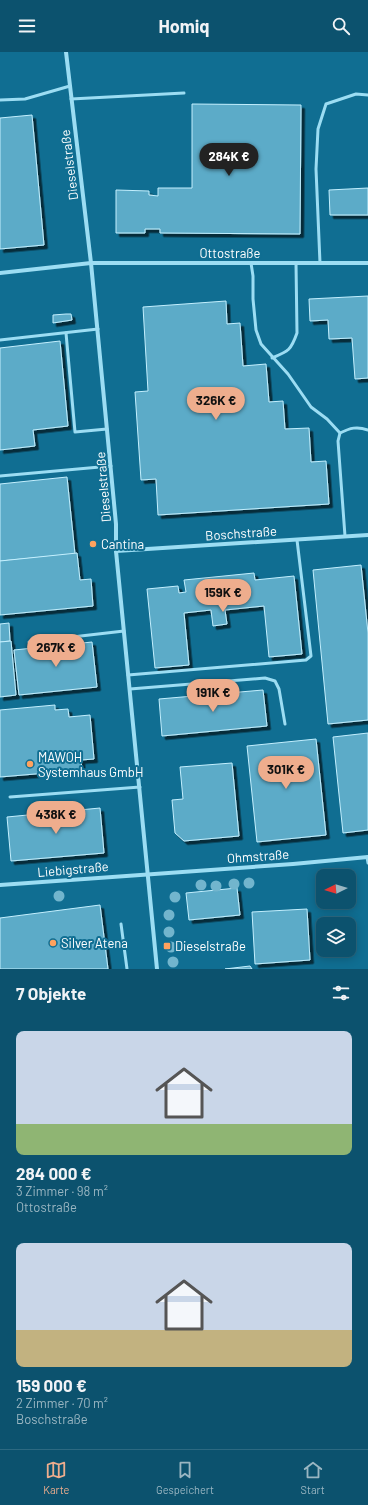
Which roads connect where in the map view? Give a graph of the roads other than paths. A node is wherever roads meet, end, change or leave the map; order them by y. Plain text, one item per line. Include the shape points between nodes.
1 (66, 52) edge
2 (70, 86) junction
3 (184, 93) dead end
4 (368, 95) edge
5 (0, 100) edge
6 (71, 100) junction
7 (91, 263) junction
8 (251, 263) junction
9 (296, 263) junction
10 (368, 263) edge
11 (320, 264) junction
12 (0, 273) edge
13 (98, 329) junction
14 (66, 333) junction
15 (0, 340) edge
16 (272, 358) junction
17 (107, 430) junction
18 (368, 430) edge
19 (340, 433) junction
20 (111, 466) junction
21 (0, 476) edge
22 (368, 535) edge
23 (345, 536) junction
24 (297, 540) junction
25 (116, 551) junction
26 (124, 631) junction
27 (28, 642) dead end
28 (128, 675) junction
29 (130, 689) junction
30 (284, 724) dead end
31 (140, 787) junction
32 (10, 797) dead end
33 (368, 857) edge
34 (368, 863) edge
35 (148, 874) junction
36 (0, 885) edge
37 (121, 924) dead end
38 (127, 969) edge
39 (157, 969) edge

1 - 2 street, Dieselstraße
2 - 5 lane via 24,99
2 - 6 street, Dieselstraße
3 - 6 lane
4 - 11 lane via 356,94 326,104 318,130 316,169
6 - 7 street, Dieselstraße
7 - 8 street, Ottostraße
7 - 12 street
7 - 13 street, Dieselstraße
8 - 9 street, Ottostraße
8 - 16 lane via 256,330 261,344
9 - 11 street, Ottostraße
9 - 16 lane via 297,332 288,352
10 - 11 street, Ottostraße
13 - 14 lane
13 - 17 street, Dieselstraße
14 - 15 lane
14 - 17 lane via 76,432
16 - 19 lane via 288,374 311,407
17 - 20 street, Dieselstraße
18 - 19 lane via 351,428
19 - 23 lane via 338,441
20 - 21 lane
20 - 25 street, Dieselstraße
22 - 23 street, Boschstraße
23 - 24 street, Boschstraße
24 - 25 street, Boschstraße
24 - 28 lane via 311,656 306,660
25 - 26 street, Dieselstraße
26 - 27 lane
26 - 28 street, Dieselstraße
28 - 29 street, Dieselstraße
29 - 30 lane via 266,678 275,681 279,689
29 - 31 street, Dieselstraße
31 - 32 lane
31 - 35 street, Dieselstraße
33 - 34 lane
33 - 35 street, Ohmstraße
35 - 36 street, Liebigstraße
35 - 39 street, Dieselstraße
37 - 38 lane

